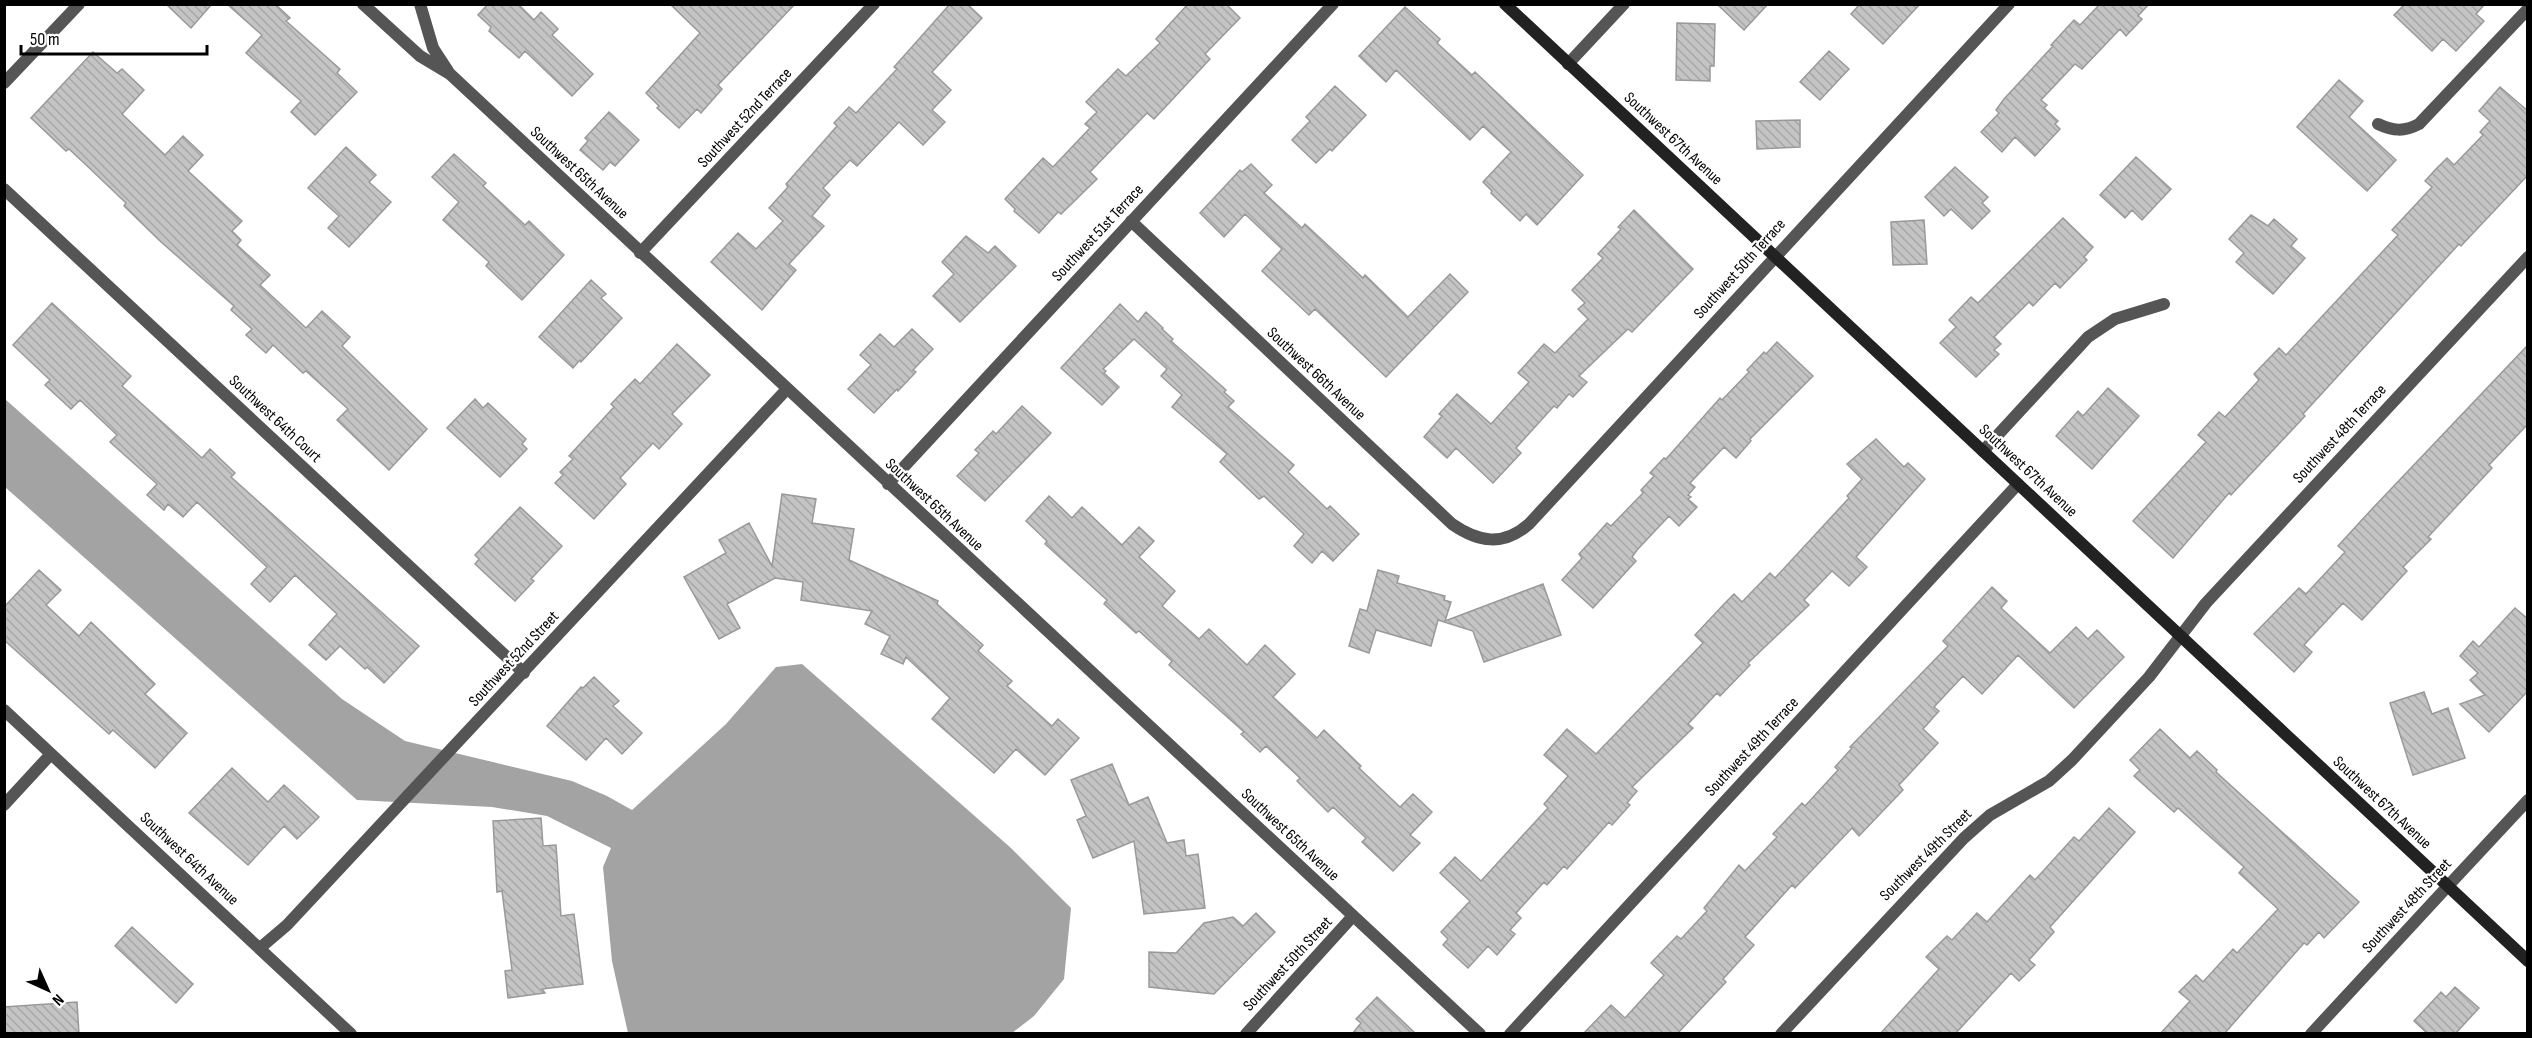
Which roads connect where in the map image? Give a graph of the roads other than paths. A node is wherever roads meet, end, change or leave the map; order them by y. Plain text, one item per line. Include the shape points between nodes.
1 (79, 4) edge
2 (363, 4) edge
3 (420, 4) edge
4 (874, 4) edge
5 (1333, 4) edge
6 (1505, 4) edge
7 (1624, 4) edge
8 (2009, 4) edge
9 (2528, 9) edge
10 (1569, 64) junction
11 (450, 75) junction
12 (4, 83) edge
13 (2378, 124) dead end
14 (4, 189) edge
15 (1131, 221) junction
16 (640, 253) junction
17 (1775, 257) junction
18 (2528, 257) edge
19 (2164, 304) dead end
20 (787, 389) junction
21 (1983, 451) junction
22 (888, 484) junction
23 (2018, 484) junction
24 (1486, 540) joint
25 (2180, 636) junction
26 (524, 673) junction
27 (4, 710) edge
28 (51, 754) junction
29 (2528, 800) edge
30 (4, 805) edge
31 (2447, 887) junction
32 (1353, 916) junction
33 (260, 948) junction
34 (2528, 962) edge
35 (351, 1034) edge
36 (1246, 1034) edge
37 (1480, 1034) edge
38 (1510, 1034) edge
39 (1780, 1034) edge
40 (2311, 1034) edge

1 - 12 street
2 - 11 street, Southwest 65th Avenue via 420,56
3 - 11 street via 433,48
4 - 16 street, Southwest 52nd Terrace
5 - 15 street, Southwest 51st Terrace
6 - 10 main road, Southwest 67th Avenue
7 - 10 street
8 - 17 street, Southwest 50th Terrace
9 - 13 street via 2420,124 2400,130
10 - 17 main road, Southwest 67th Avenue
11 - 16 street, Southwest 65th Avenue
14 - 26 street, Southwest 64th Court
15 - 22 street, Southwest 51st Terrace
15 - 24 street, Southwest 66th Avenue via 1444,518 1468,535
16 - 20 street, Southwest 65th Avenue
17 - 21 main road, Southwest 67th Avenue
17 - 24 street, Southwest 50th Terrace via 1529,524 1506,537
18 - 25 street, Southwest 48th Terrace
19 - 21 street via 2115,319 2088,337
20 - 22 street, Southwest 65th Avenue
20 - 26 street, Southwest 52nd Street
21 - 23 main road, Southwest 67th Avenue
22 - 32 street, Southwest 65th Avenue
23 - 25 main road, Southwest 67th Avenue
23 - 38 street, Southwest 49th Terrace
25 - 31 main road, Southwest 67th Avenue
25 - 39 street, Southwest 49th Street via 2149,677 2072,760 2034,791 1990,815 1964,838
26 - 33 street, Southwest 52nd Street via 287,925
27 - 28 street, Southwest 64th Avenue
28 - 30 street
28 - 33 street, Southwest 64th Avenue
29 - 31 street, Southwest 48th Street
31 - 34 main road, Southwest 67th Avenue
31 - 40 street, Southwest 48th Street
32 - 36 street, Southwest 50th Street
32 - 37 street, Southwest 65th Avenue
33 - 35 street, Southwest 64th Avenue

